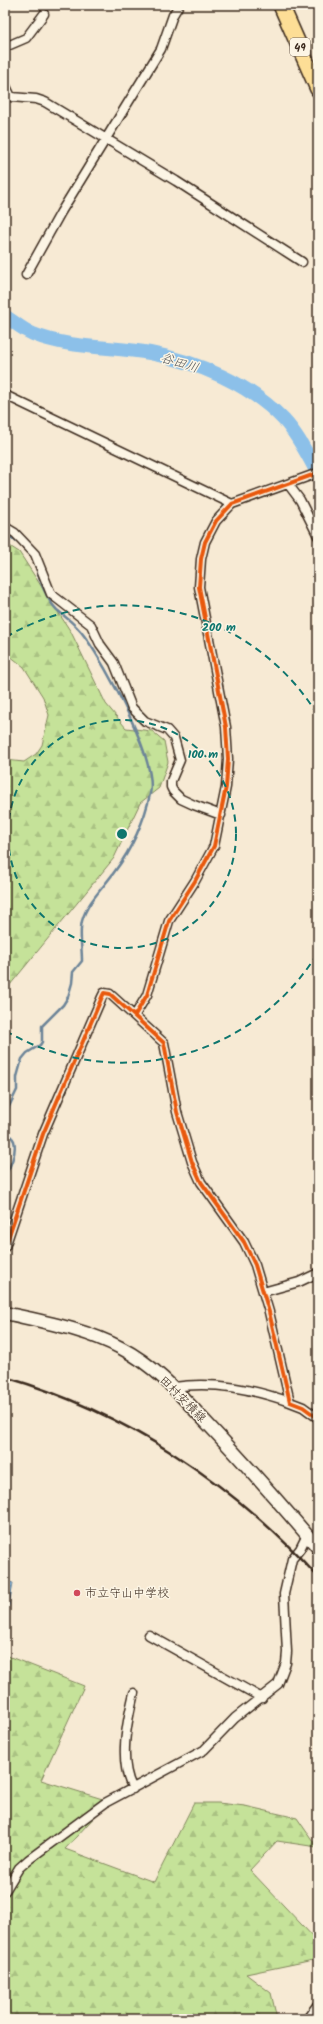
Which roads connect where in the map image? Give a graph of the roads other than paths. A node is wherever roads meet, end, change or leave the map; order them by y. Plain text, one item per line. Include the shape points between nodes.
1 (179, 5) edge
2 (281, 5) edge
3 (44, 14) dead end
4 (5, 47) edge
5 (5, 84) edge
6 (318, 87) edge
7 (106, 139) junction
8 (302, 262) dead end
9 (26, 275) dead end
10 (5, 395) edge
11 (318, 474) edge
12 (290, 483) junction
13 (232, 504) junction
14 (5, 527) edge
15 (318, 536) edge
16 (221, 815) junction
17 (135, 1015) junction
18 (5, 1247) edge
19 (318, 1273) edge
20 (263, 1292) junction
21 (5, 1313) edge
22 (174, 1387) junction
23 (290, 1402) junction
24 (318, 1418) edge
25 (307, 1535) junction
26 (318, 1548) edge
27 (149, 1636) dead end
28 (134, 1693) dead end
29 (262, 1698) junction
30 (133, 1789) junction
31 (5, 1891) edge
32 (318, 2004) edge
33 (307, 2019) edge

1 - 7 street via 161,49
2 - 6 highway, 49
3 - 4 street via 26,38
5 - 7 street via 8,94 13,98 42,100
7 - 8 street
7 - 9 street
10 - 13 street
11 - 12 street
12 - 13 street
12 - 15 street
13 - 16 street via 222,513 208,534 201,558 199,587 228,737 227,772
14 - 16 street via 15,533 35,554 51,594 91,625 100,644 114,662 132,708 145,721 167,730 174,738 180,760 170,787 181,798
16 - 17 street via 210,856 169,921 147,995
17 - 18 street via 110,994 104,993 43,1134
17 - 20 street via 164,1043 177,1112 192,1162 201,1182 251,1253
19 - 20 street via 299,1282
20 - 23 street
21 - 22 main road, 田村安積線 via 100,1338 139,1359
22 - 23 street via 224,1385
22 - 25 main road, 田村安積線
23 - 24 street via 303,1407
25 - 26 main road, 田村安積線
25 - 29 street via 292,1559 284,1594 286,1663 278,1684
27 - 29 street
28 - 30 street via 126,1720 125,1760 127,1778
29 - 30 street via 223,1728 204,1750
30 - 31 street via 105,1803 28,1860 19,1868
32 - 33 street

